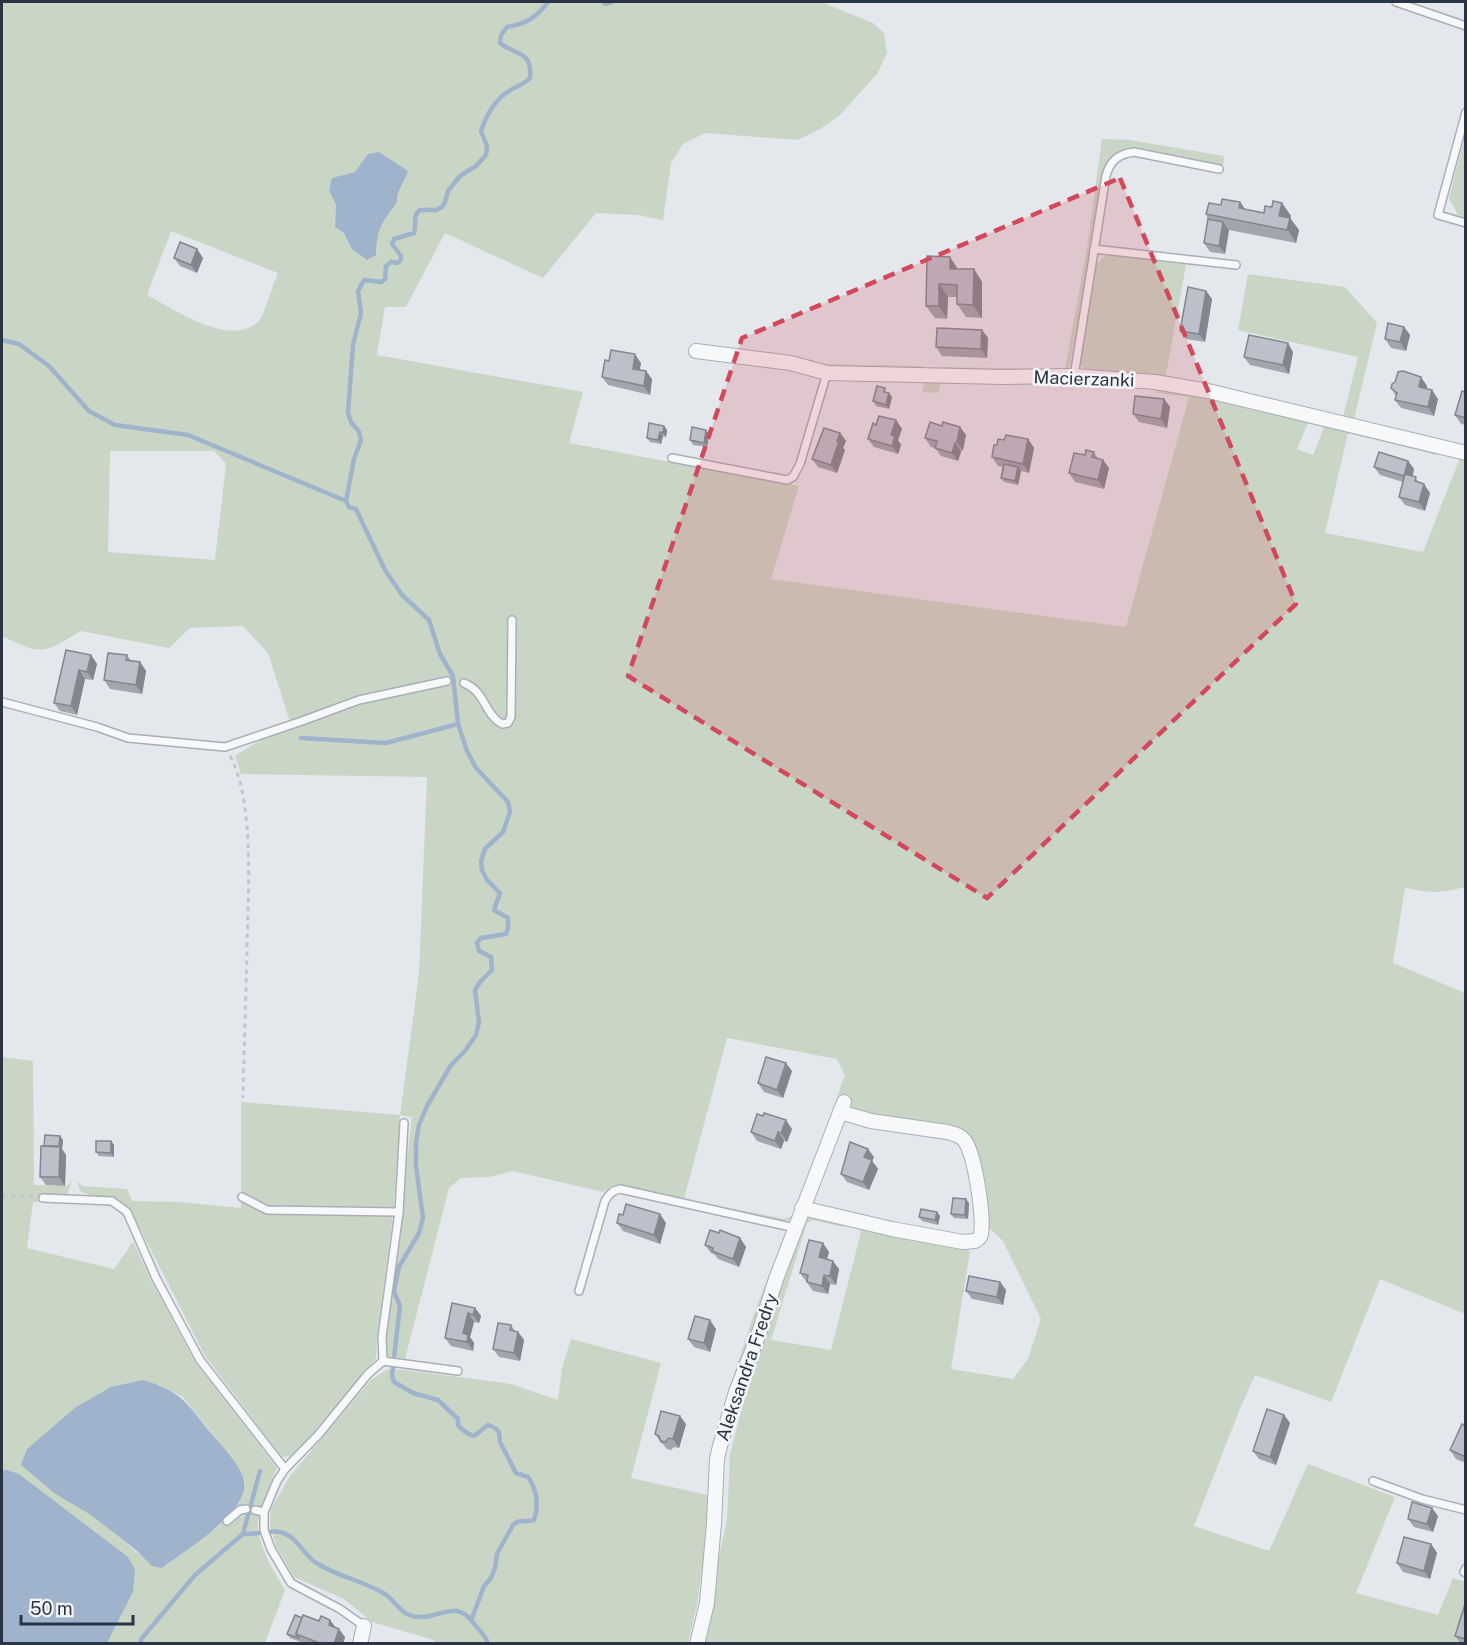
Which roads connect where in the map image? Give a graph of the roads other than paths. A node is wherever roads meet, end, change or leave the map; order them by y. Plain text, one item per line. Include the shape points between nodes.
1 (1396, 2) edge
2 (1466, 26) edge
3 (1466, 112) edge
4 (1219, 169) dead end
5 (1466, 223) edge
6 (1094, 249) junction
7 (1236, 265) dead end
8 (696, 351) dead end
9 (827, 373) junction
10 (1074, 376) junction
11 (1466, 453) edge
12 (672, 458) dead end
13 (512, 620) dead end
14 (447, 681) dead end
15 (464, 683) dead end
16 (2, 702) edge
17 (404, 1123) dead end
18 (242, 1197) dead end
19 (43, 1198) road end
20 (802, 1208) junction
21 (399, 1212) junction
22 (795, 1228) junction
23 (579, 1291) dead end
24 (386, 1362) junction
25 (458, 1371) dead end
26 (285, 1469) junction
27 (1373, 1481) dead end
28 (246, 1509) dead end
29 (255, 1510) dead end
30 (1466, 1510) edge
31 (264, 1512) junction
32 (227, 1521) dead end
33 (364, 1626) joint
34 (360, 1644) edge
35 (697, 1644) edge

1 - 2 lane
3 - 5 lane via 1438,215
4 - 6 lane via 1134,152 1116,158 1108,168
6 - 7 lane
6 - 10 lane
8 - 9 street, Macierzanki via 791,363
9 - 10 street, Macierzanki
9 - 12 lane via 801,464 793,477 787,480
10 - 11 street, Macierzanki via 1155,382 1208,391
13 - 15 lane via 507,723 495,721 480,693
14 - 16 lane via 359,700 225,747 128,738
17 - 21 lane
18 - 21 lane via 267,1210
19 - 26 lane via 111,1201 127,1212 156,1278 200,1360
20 - 20 street, Aleksandra Fredry via 963,1242 975,1241 981,1234 975,1167 964,1140 947,1132 871,1121 842,1107
20 - 22 street, Aleksandra Fredry
21 - 24 lane via 382,1338
22 - 23 lane via 614,1190 605,1201
22 - 35 street, Aleksandra Fredry via 720,1446 706,1603
24 - 25 lane
24 - 26 lane via 368,1374
26 - 31 lane
27 - 30 lane
28 - 32 lane
29 - 31 lane
31 - 33 lane via 264,1530 271,1549 291,1582 340,1608
33 - 34 street

